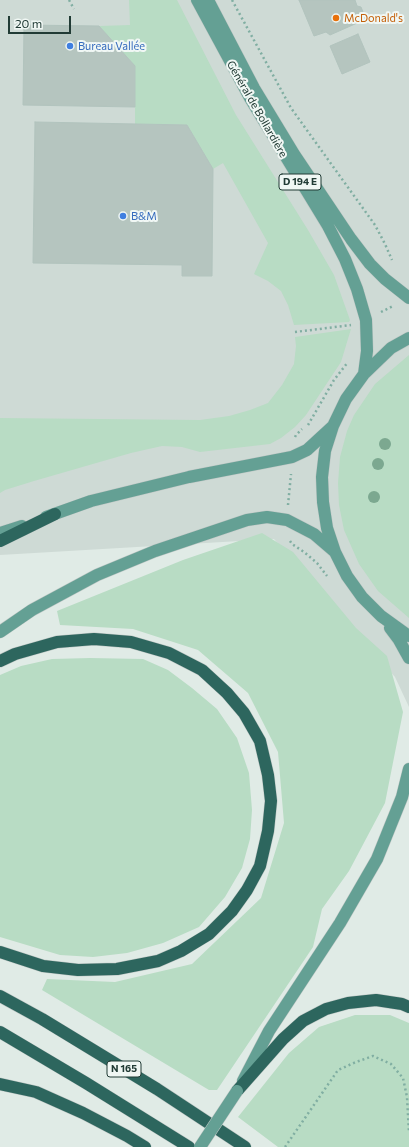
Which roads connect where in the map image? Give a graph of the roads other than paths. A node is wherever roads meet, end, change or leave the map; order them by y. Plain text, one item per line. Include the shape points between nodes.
1 (197, 0) edge
2 (208, 0) edge
3 (409, 298) edge
4 (409, 338) edge
5 (364, 374) junction
6 (333, 426) junction
7 (55, 514) junction
8 (0, 534) edge
9 (0, 541) edge
10 (335, 552) junction
11 (381, 616) junction
12 (0, 632) edge
13 (409, 636) edge
14 (409, 658) edge
15 (0, 660) edge
16 (409, 769) edge
17 (0, 952) edge
18 (0, 996) edge
19 (409, 1007) edge
20 (0, 1032) edge
21 (0, 1086) edge
22 (237, 1091) junction
23 (145, 1147) edge
24 (189, 1147) edge
25 (200, 1147) edge
26 (246, 1147) edge

1 - 5 main road, Général de Bollardière / D 194 E via 250,98 328,226 345,259 366,320 367,351
2 - 3 main road, Général de Bollardière / D 194 E via 254,88 294,154 351,239 370,264
4 - 5 main road via 391,348
5 - 6 main road via 346,399
6 - 7 main road via 306,450 292,457 91,500
6 - 10 main road via 325,451 322,477 327,528
7 - 8 main road
7 - 9 highway
10 - 11 main road via 347,576 362,597
10 - 12 main road via 314,534 287,520 267,517 247,520 155,551 97,575 32,610
11 - 13 main road
11 - 14 main road
15 - 17 highway via 58,642 94,638 131,642 169,654 202,670 244,713 260,741 271,801 268,831 260,866 247,890 232,911 208,934 181,951 158,961 117,969 78,970 43,966
16 - 22 main road via 402,798 377,858 340,923 269,1031
18 - 26 highway, N 165 via 157,1088
19 - 22 highway via 376,1000 348,1003 326,1009 283,1039
20 - 24 highway, N 165
21 - 23 highway via 36,1092 83,1113
22 - 25 main road, bridge

